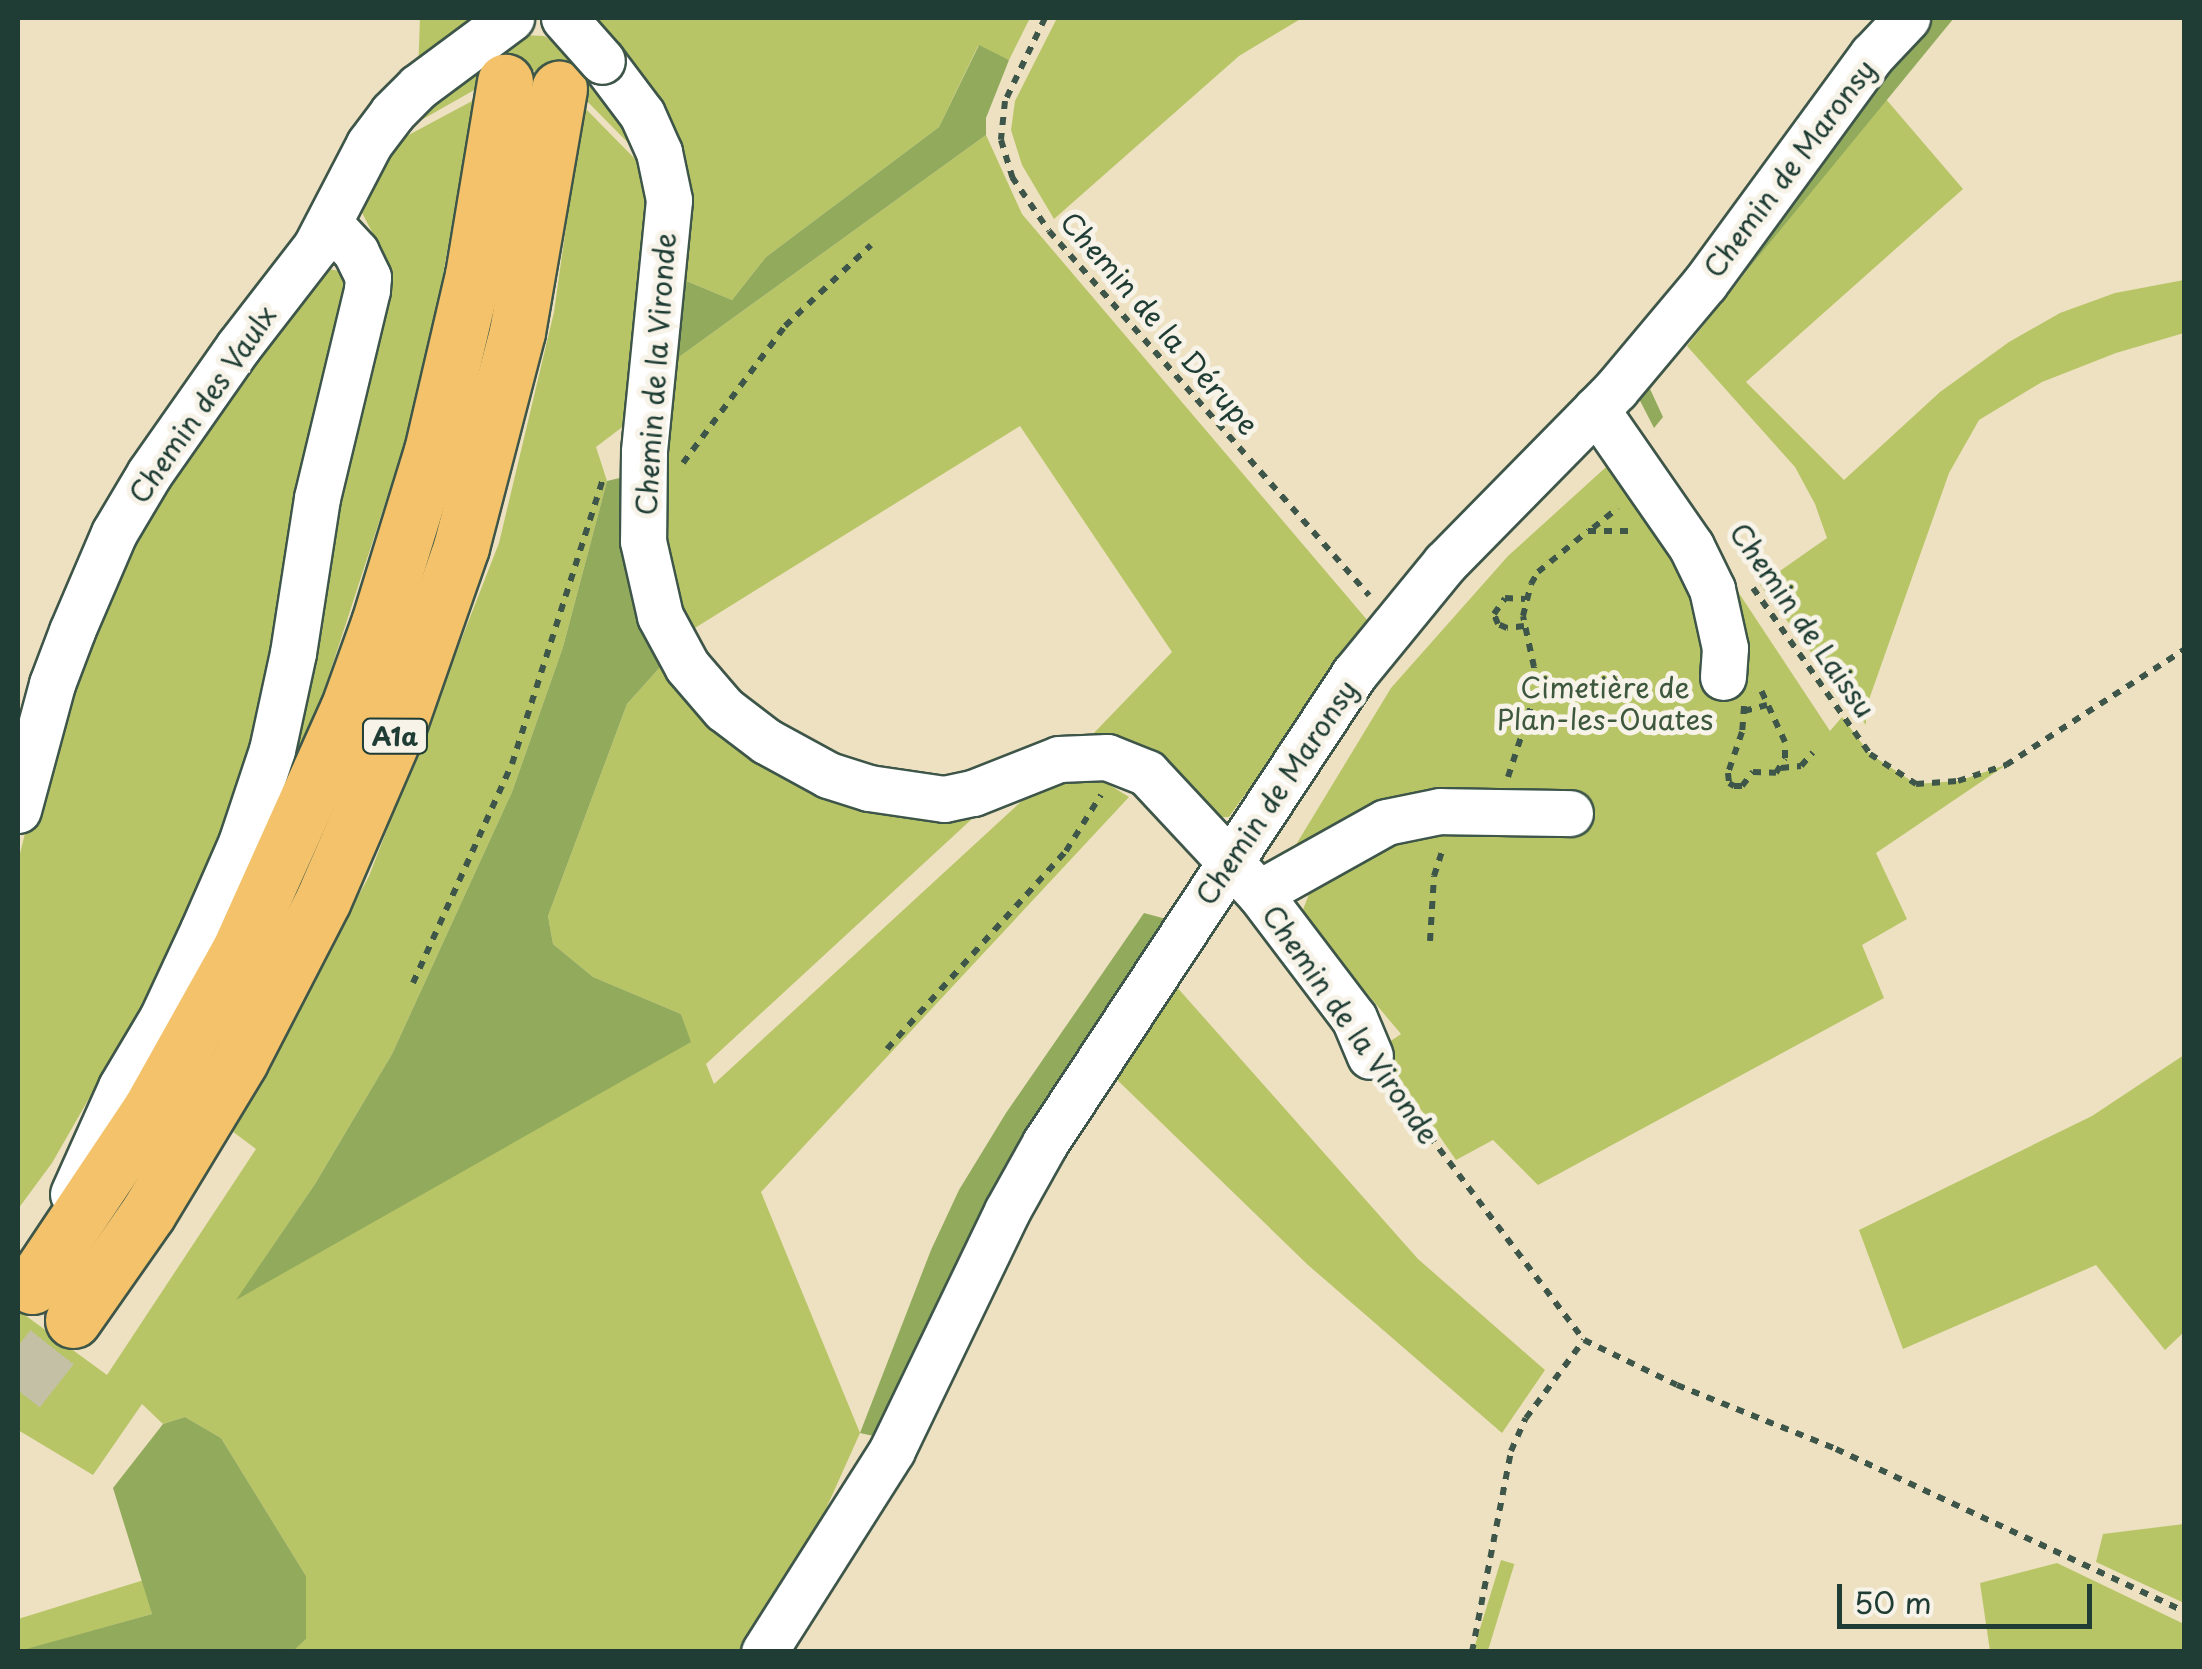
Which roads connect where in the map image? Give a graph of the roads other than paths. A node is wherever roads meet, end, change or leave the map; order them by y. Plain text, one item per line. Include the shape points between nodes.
1 (511, 18) edge
2 (564, 18) edge
3 (1907, 18) edge
4 (488, 65) junction
5 (580, 75) junction
6 (328, 223) junction
7 (1596, 409) junction
8 (1748, 687) road end
9 (18, 810) edge
10 (1570, 813) dead end
11 (1245, 877) junction
12 (1370, 1056) road end
13 (32, 1286) joint
14 (73, 1320) tunnel mouth
15 (764, 1652) edge

1 - 4 street, Chemin des Vaulx
2 - 5 street, Chemin de la Vironde, bridge
3 - 7 street, Chemin de Maronsy via 1872,55 1705,283
4 - 6 street, Chemin des Vaulx via 392,114
4 - 13 highway, A1a via 474,275 432,451 348,709 212,1000 150,1110
5 - 11 street, Chemin de la Vironde via 642,114 659,152 668,200 644,452 648,573 667,633 706,690 783,752 869,788 944,798 1058,759 1108,757 1147,773
5 - 14 highway, A1a via 455,564 398,727 324,900 240,1061 148,1213
6 - 9 street, Chemin des Vaulx via 183,422 114,533 52,684
6 - 13 street via 356,252 367,290 321,480 272,750 203,930 121,1087
7 - 8 street via 1691,546
7 - 11 street, Chemin de Maronsy via 1394,620
10 - 11 street via 1474,811 1386,822
11 - 12 street, Chemin de la Vironde via 1354,1018
11 - 15 street, Chemin de Maronsy via 1045,1143 892,1450

